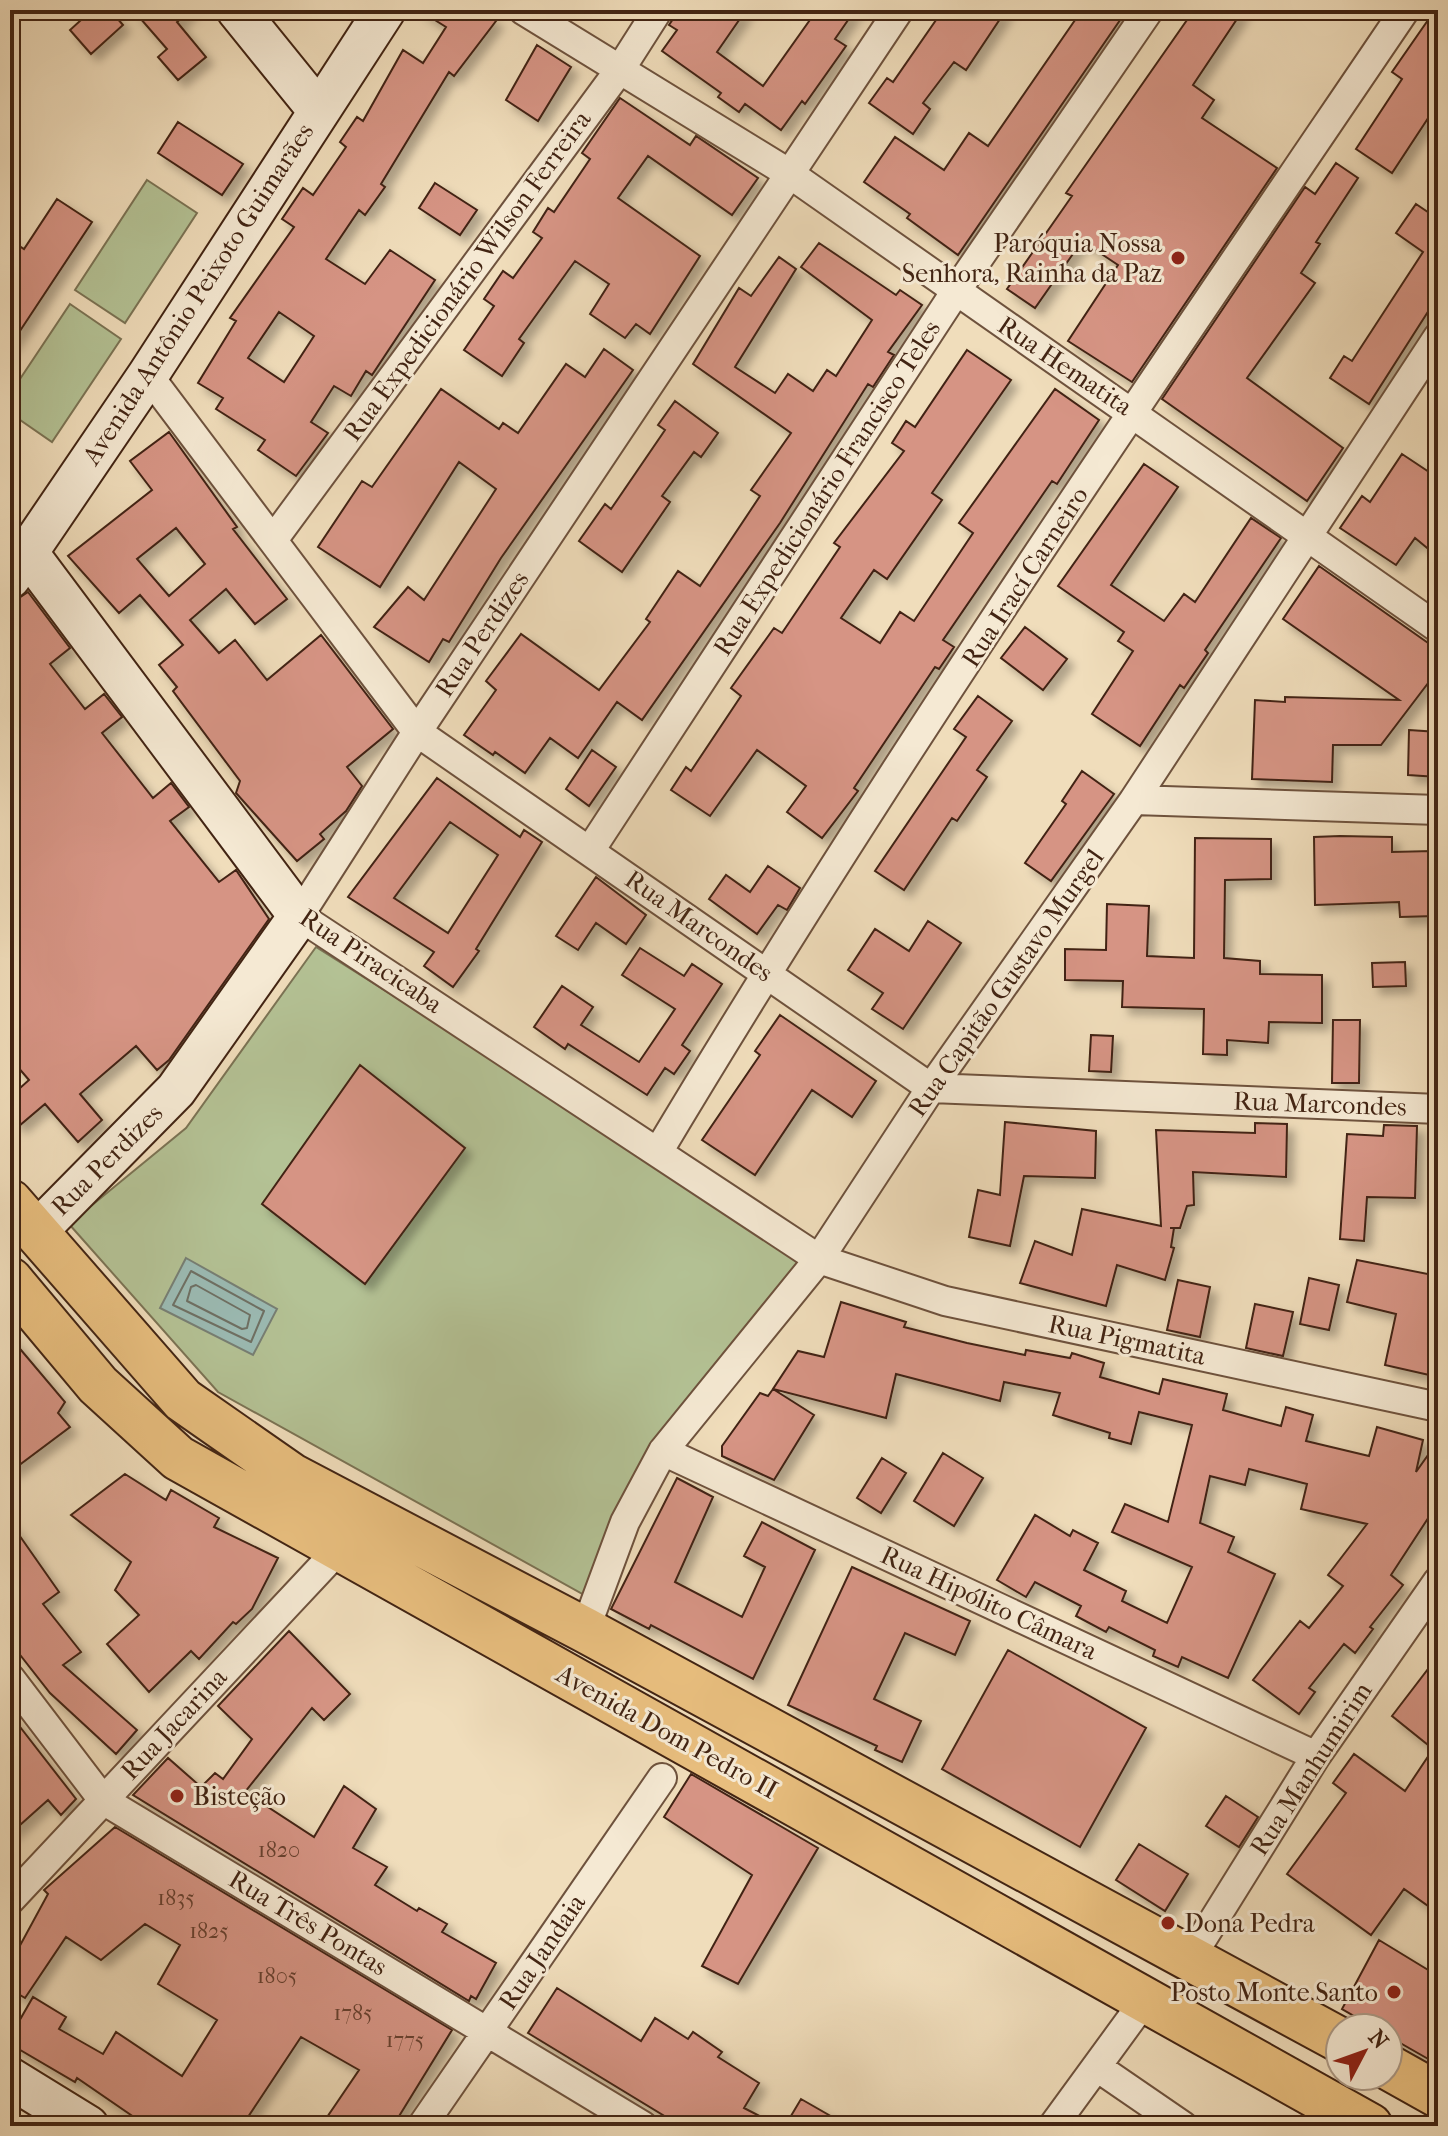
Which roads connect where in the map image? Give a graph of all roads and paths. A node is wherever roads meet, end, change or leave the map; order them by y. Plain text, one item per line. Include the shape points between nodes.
1 (237, 10) edge
2 (385, 10) edge
3 (523, 10) edge
4 (658, 10) edge
5 (899, 10) edge
6 (1149, 10) edge
7 (1405, 10) edge
8 (621, 68) junction
9 (318, 110) junction
10 (790, 174) junction
11 (956, 291) junction
12 (1438, 337) edge
13 (148, 375) junction
14 (1133, 412) junction
15 (1309, 538) junction
16 (273, 540) junction
17 (18, 565) edge
18 (1438, 628) edge
19 (417, 732) junction
20 (1134, 800) junction
21 (1438, 810) edge
22 (591, 849) junction
23 (299, 916) junction
24 (765, 973) junction
25 (931, 1088) junction
26 (1438, 1109) edge
27 (658, 1152) junction
28 (23, 1218) edge
29 (819, 1259) junction
30 (10, 1280) edge
31 (1438, 1407) edge
32 (663, 1451) junction
33 (339, 1549) junction
34 (1438, 1581) edge
35 (585, 1630) junction
36 (10, 1678) edge
37 (1316, 1756) junction
38 (662, 1778) dead end
39 (103, 1800) junction
40 (10, 1900) edge
41 (1189, 1960) junction
42 (1145, 2000) junction
43 (488, 2031) junction
44 (1324, 2032) edge
45 (1097, 2067) junction
46 (1404, 2076) edge
47 (10, 2078) edge
48 (1438, 2095) edge
49 (88, 2126) edge
50 (422, 2126) edge
51 (643, 2126) edge
52 (1053, 2126) edge
53 (1183, 2126) edge
54 (1370, 2126) edge

1 - 9 street
2 - 9 street, Avenida Antônio Peixoto Guimarães
3 - 8 street, Rua Hematita
4 - 8 street, Rua Expedicionário Wilson Ferreira
5 - 10 street, Rua Perdizes
6 - 11 street, Rua Expedicionário Francisco Teles
7 - 14 street, Rua Irací Carneiro
8 - 10 street, Rua Hematita
8 - 16 street, Rua Expedicionário Wilson Ferreira
9 - 13 street, Avenida Antônio Peixoto Guimarães
10 - 11 street, Rua Hematita
10 - 19 street, Rua Perdizes
11 - 14 street, Rua Hematita
11 - 22 street, Rua Expedicionário Francisco Teles
12 - 15 street, Rua Capitão Gustavo Murgel
13 - 16 street, Rua Marcondes
13 - 17 street, Avenida Antônio Peixoto Guimarães
14 - 15 street, Rua Hematita
14 - 24 street, Rua Irací Carneiro
15 - 18 street, Rua Hematita
15 - 20 street, Rua Capitão Gustavo Murgel
16 - 19 street, Rua Marcondes
17 - 23 street, Rua Piracicaba
19 - 22 street, Rua Marcondes
19 - 23 street, Rua Perdizes
20 - 21 street
20 - 25 street, Rua Capitão Gustavo Murgel
22 - 24 street, Rua Marcondes
23 - 27 street, Rua Piracicaba
23 - 28 street, Rua Perdizes via 176,1090
24 - 25 street, Rua Marcondes
24 - 27 street, Rua Irací Carneiro
25 - 26 street, Rua Marcondes
25 - 29 street, Rua Capitão Gustavo Murgel
27 - 29 street, Rua Piracicaba
28 - 35 main road, Avenida Dom Pedro II via 183,1400 292,1476
29 - 31 street, Rua Pigmatita via 945,1301
29 - 32 street, Rua Capitão Gustavo Murgel
30 - 33 main road, Avenida Dom Pedro II via 98,1385 178,1458
32 - 35 street, Rua Capitão Gustavo Murgel via 625,1522
32 - 37 street, Rua Hipólito Câmara
33 - 39 street, Rua Jacarina
33 - 42 main road, Avenida Dom Pedro II
34 - 37 street, Rua Manhumirim
35 - 41 main road, Avenida Dom Pedro II
36 - 39 street, Rua Três Pontas
37 - 41 street, Rua Manhumirim
38 - 43 street, Rua Jandaia
39 - 40 street, Rua Jacarina
39 - 43 street, Rua Três Pontas
41 - 44 main road, Avenida Dom Pedro II
42 - 45 street
42 - 54 main road, Avenida Dom Pedro II
43 - 50 street, Rua Jandaia
43 - 51 street, Rua Três Pontas
45 - 52 street
45 - 53 street
46 - 48 main road
47 - 49 street

